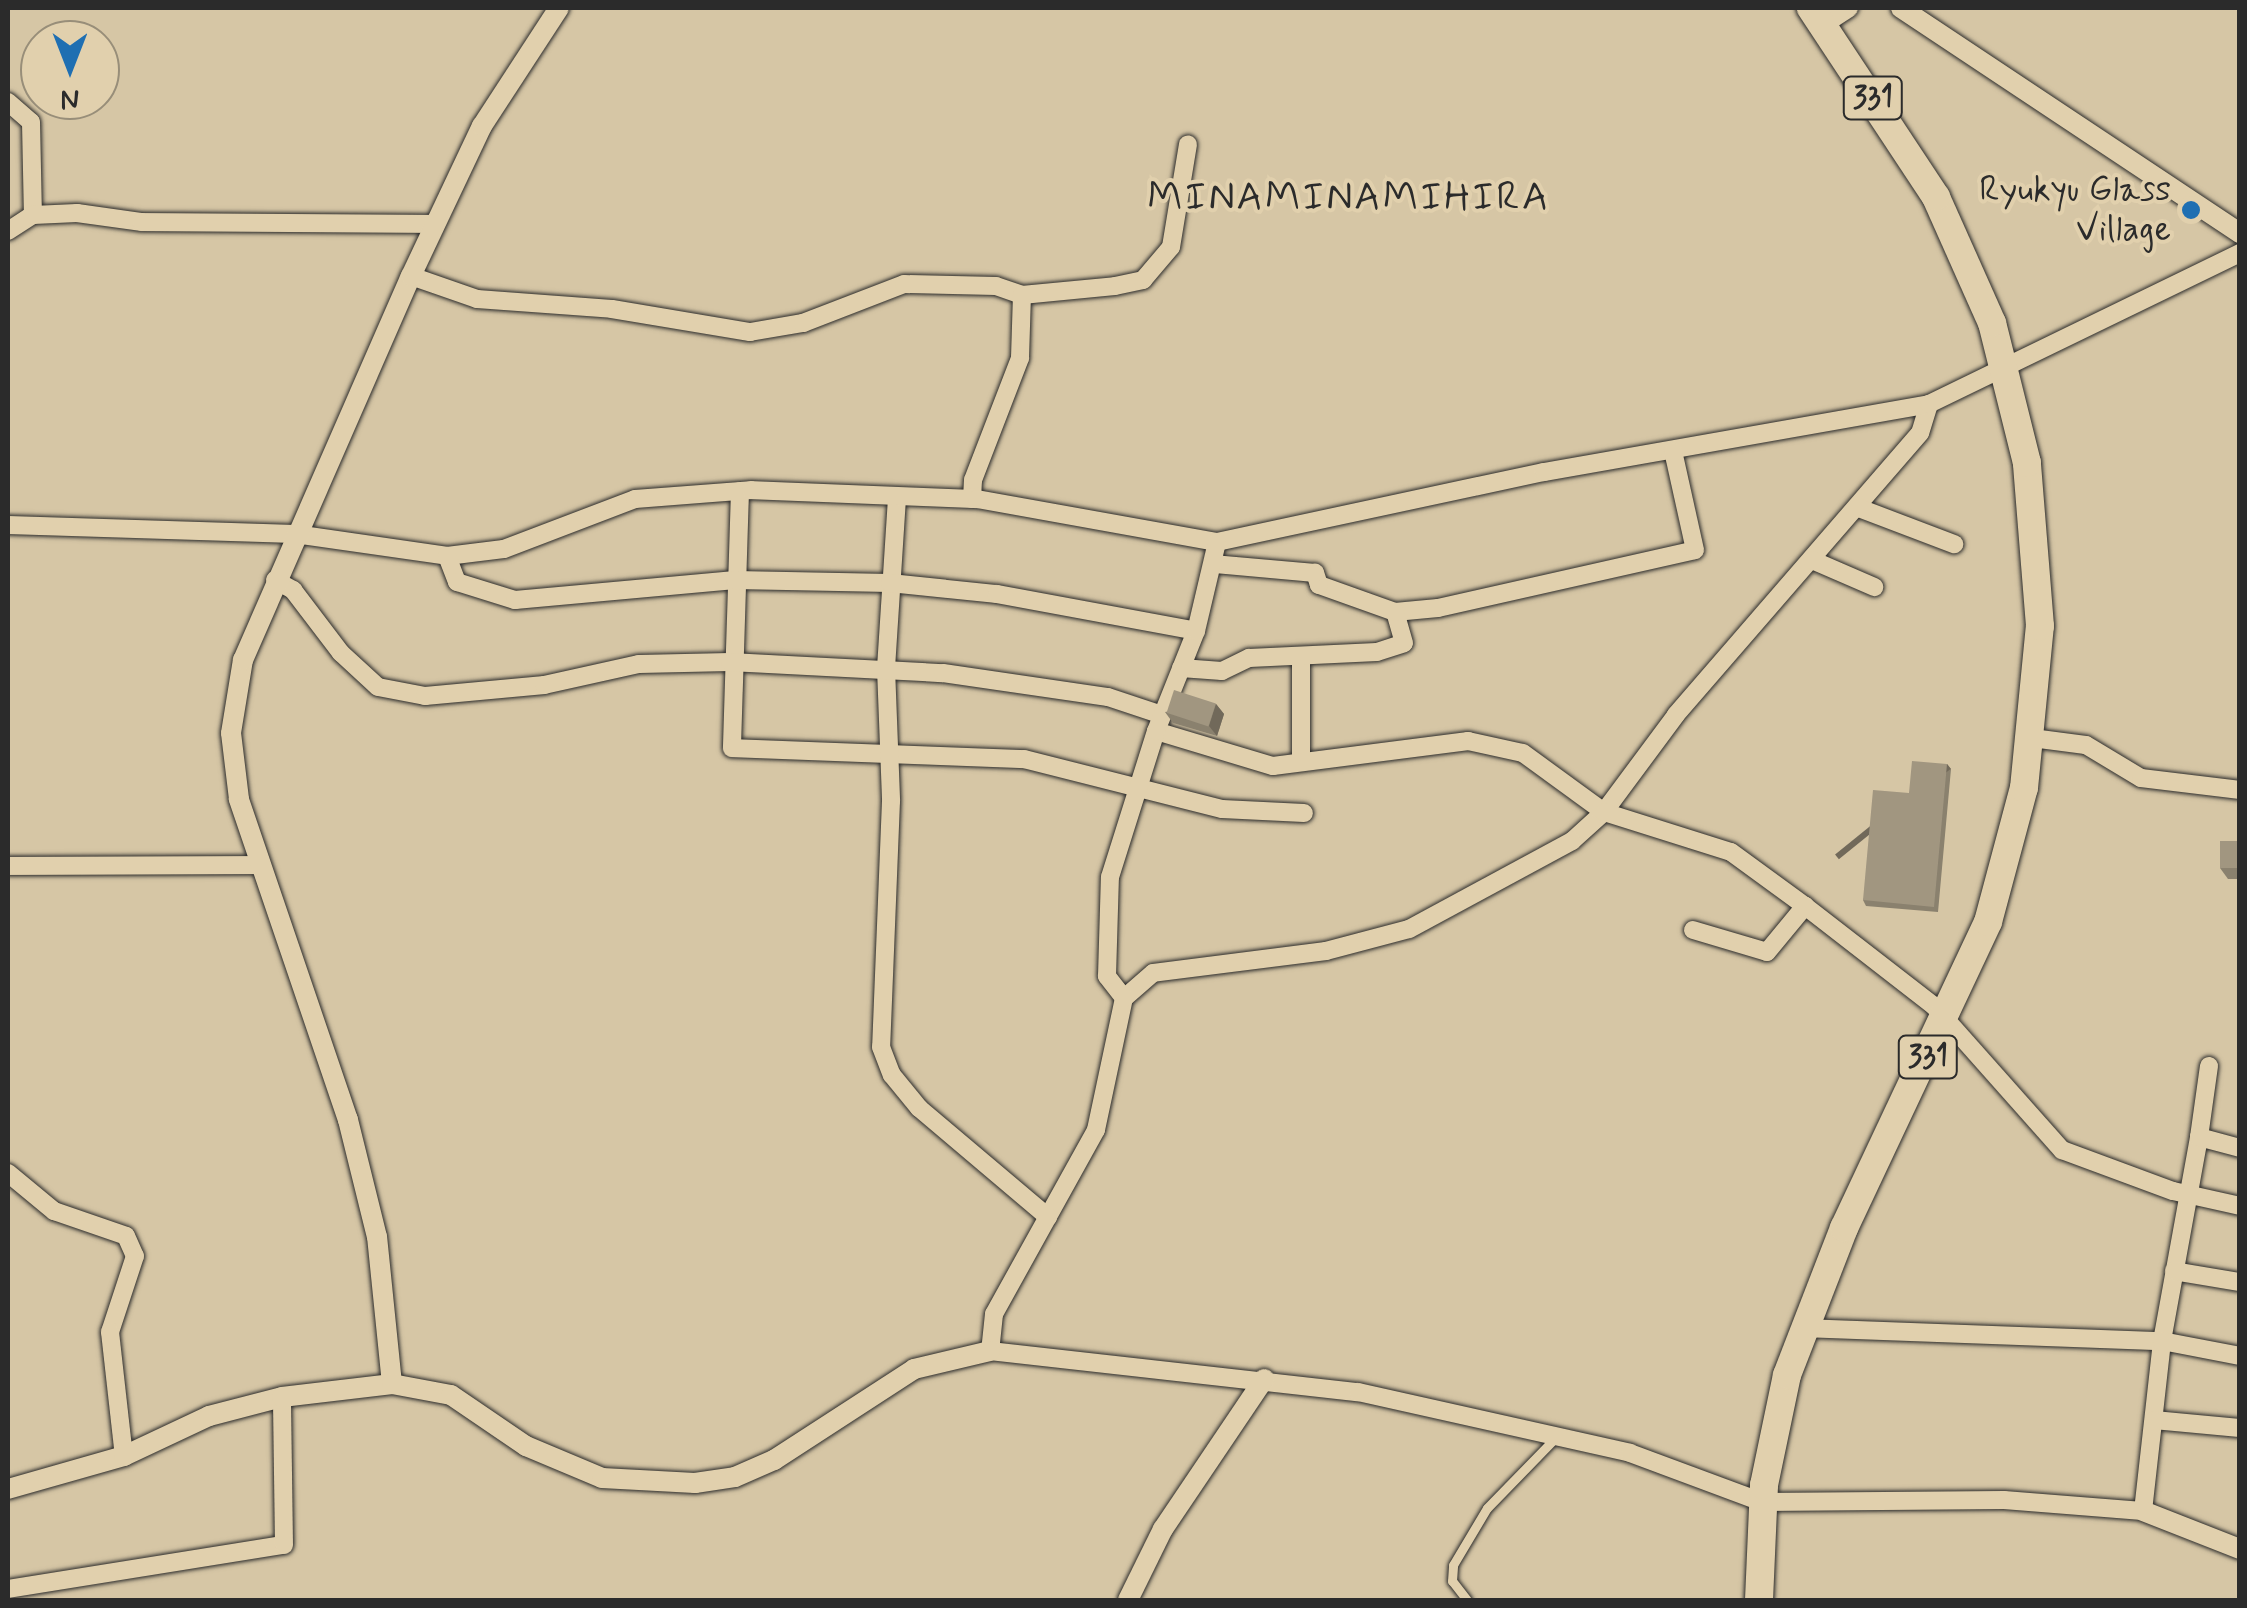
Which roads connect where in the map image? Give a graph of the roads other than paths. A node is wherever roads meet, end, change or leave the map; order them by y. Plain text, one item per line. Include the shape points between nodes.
1 (558, 8) edge
2 (1848, 8) edge
3 (1900, 8) edge
4 (1817, 16) edge
5 (8, 102) edge
6 (1188, 144) dead end
7 (32, 215) junction
8 (435, 224) junction
9 (8, 231) edge
10 (2240, 233) edge
11 (2240, 253) edge
12 (411, 276) junction
13 (1022, 295) junction
14 (2007, 368) junction
15 (1929, 404) junction
16 (1673, 451) junction
17 (740, 490) junction
18 (897, 498) junction
19 (972, 500) junction
20 (1859, 508) junction
21 (8, 526) edge
22 (295, 534) junction
23 (1217, 542) junction
24 (1954, 544) dead end
25 (447, 556) junction
26 (1812, 560) junction
27 (1216, 564) junction
28 (275, 580) junction
29 (735, 580) junction
30 (890, 582) junction
31 (1874, 587) dead end
32 (1395, 612) junction
33 (1196, 631) junction
34 (1301, 658) junction
35 (730, 662) junction
36 (886, 668) junction
37 (1181, 668) junction
38 (1159, 723) junction
39 (2032, 738) junction
40 (889, 758) junction
41 (1301, 760) junction
42 (2240, 790) edge
43 (1135, 792) junction
44 (1304, 812) dead end
45 (1604, 812) junction
46 (261, 865) junction
47 (8, 866) edge
48 (1805, 906) junction
49 (1693, 930) dead end
50 (1124, 998) junction
51 (1948, 1020) junction
52 (2209, 1066) dead end
53 (2199, 1137) junction
54 (2240, 1148) edge
55 (8, 1173) edge
56 (2186, 1194) junction
57 (2240, 1206) edge
58 (1048, 1217) junction
59 (2174, 1271) junction
60 (2240, 1282) edge
61 (1802, 1328) junction
62 (2162, 1341) junction
63 (990, 1351) junction
64 (2240, 1356) edge
65 (1264, 1379) junction
66 (392, 1384) junction
67 (282, 1397) junction
68 (2154, 1420) junction
69 (2240, 1428) edge
70 (1558, 1434) junction
71 (124, 1456) junction
72 (8, 1489) edge
73 (1762, 1502) junction
74 (2143, 1511) junction
75 (2240, 1549) edge
76 (8, 1590) edge
77 (1128, 1600) edge
78 (1467, 1600) edge
79 (1758, 1600) edge

1 - 8 street via 482,126
2 - 4 street
3 - 10 street
4 - 14 highway, 331 via 1936,196
5 - 7 street via 31,122
6 - 13 street via 1171,247 1144,280
7 - 8 street
7 - 9 street
8 - 12 street
11 - 14 street
12 - 13 street via 476,299 612,309 750,332 803,322 904,284 996,286
12 - 22 street
13 - 19 street via 1020,358
14 - 15 street
14 - 39 highway, 331 via 2037,538 2040,626
15 - 16 street
15 - 20 street via 1920,433
16 - 23 street
16 - 32 street via 1695,550
17 - 18 street
17 - 25 street via 635,499 504,548
17 - 29 street
18 - 19 street
18 - 30 street
19 - 23 street
20 - 24 street
20 - 26 street
21 - 22 street
22 - 25 street
22 - 28 street
23 - 27 street
25 - 29 street via 457,582 515,600
26 - 31 street
26 - 45 street via 1676,716
27 - 32 street via 1316,573 1319,584
27 - 33 street
28 - 35 street via 293,590 340,653 378,687 425,696 544,685 639,664
28 - 46 street via 242,660 231,733 239,799
29 - 30 street
29 - 35 street
30 - 33 street via 997,594
30 - 36 street
32 - 34 street via 1405,638 1395,648
33 - 37 street
34 - 37 street via 1249,658 1222,671
34 - 41 street
35 - 36 street
35 - 40 street via 732,748
36 - 38 street via 1108,697
36 - 40 street
37 - 38 street
38 - 41 street via 1244,762 1274,766
38 - 43 street
39 - 42 street via 2086,745 2141,778
39 - 51 highway, 331 via 2006,860
40 - 43 street via 1024,759
40 - 58 street via 881,1047 892,1075 919,1108
41 - 45 street via 1468,741 1499,745 1522,753
43 - 44 street via 1222,809
43 - 50 street via 1110,877 1107,976
45 - 48 street via 1731,852
45 - 50 street via 1505,882 1410,929 1326,951 1153,974
46 - 47 street
46 - 66 street via 352,1136 378,1238
48 - 49 street via 1768,952
48 - 51 street
50 - 58 street via 1096,1130
51 - 56 street via 2062,1150
51 - 61 highway, 331
52 - 53 street
53 - 54 street
53 - 56 street
55 - 71 street via 54,1211 126,1236 135,1256 110,1332
56 - 57 street
56 - 59 street
58 - 63 street via 994,1314
59 - 60 street
59 - 62 street
61 - 62 street
61 - 73 highway, 331
62 - 64 street
62 - 68 street
63 - 65 street
63 - 66 street via 914,1369 774,1460 735,1477 695,1483 602,1478 526,1446 450,1395
65 - 70 street
65 - 77 street via 1163,1529
66 - 67 street
67 - 71 street via 209,1416
67 - 76 street via 284,1545
68 - 69 street
68 - 74 street
70 - 73 street
70 - 78 lane via 1488,1508 1453,1566 1452,1581
71 - 72 street
73 - 74 street via 2004,1500
73 - 79 highway, 331
74 - 75 street

